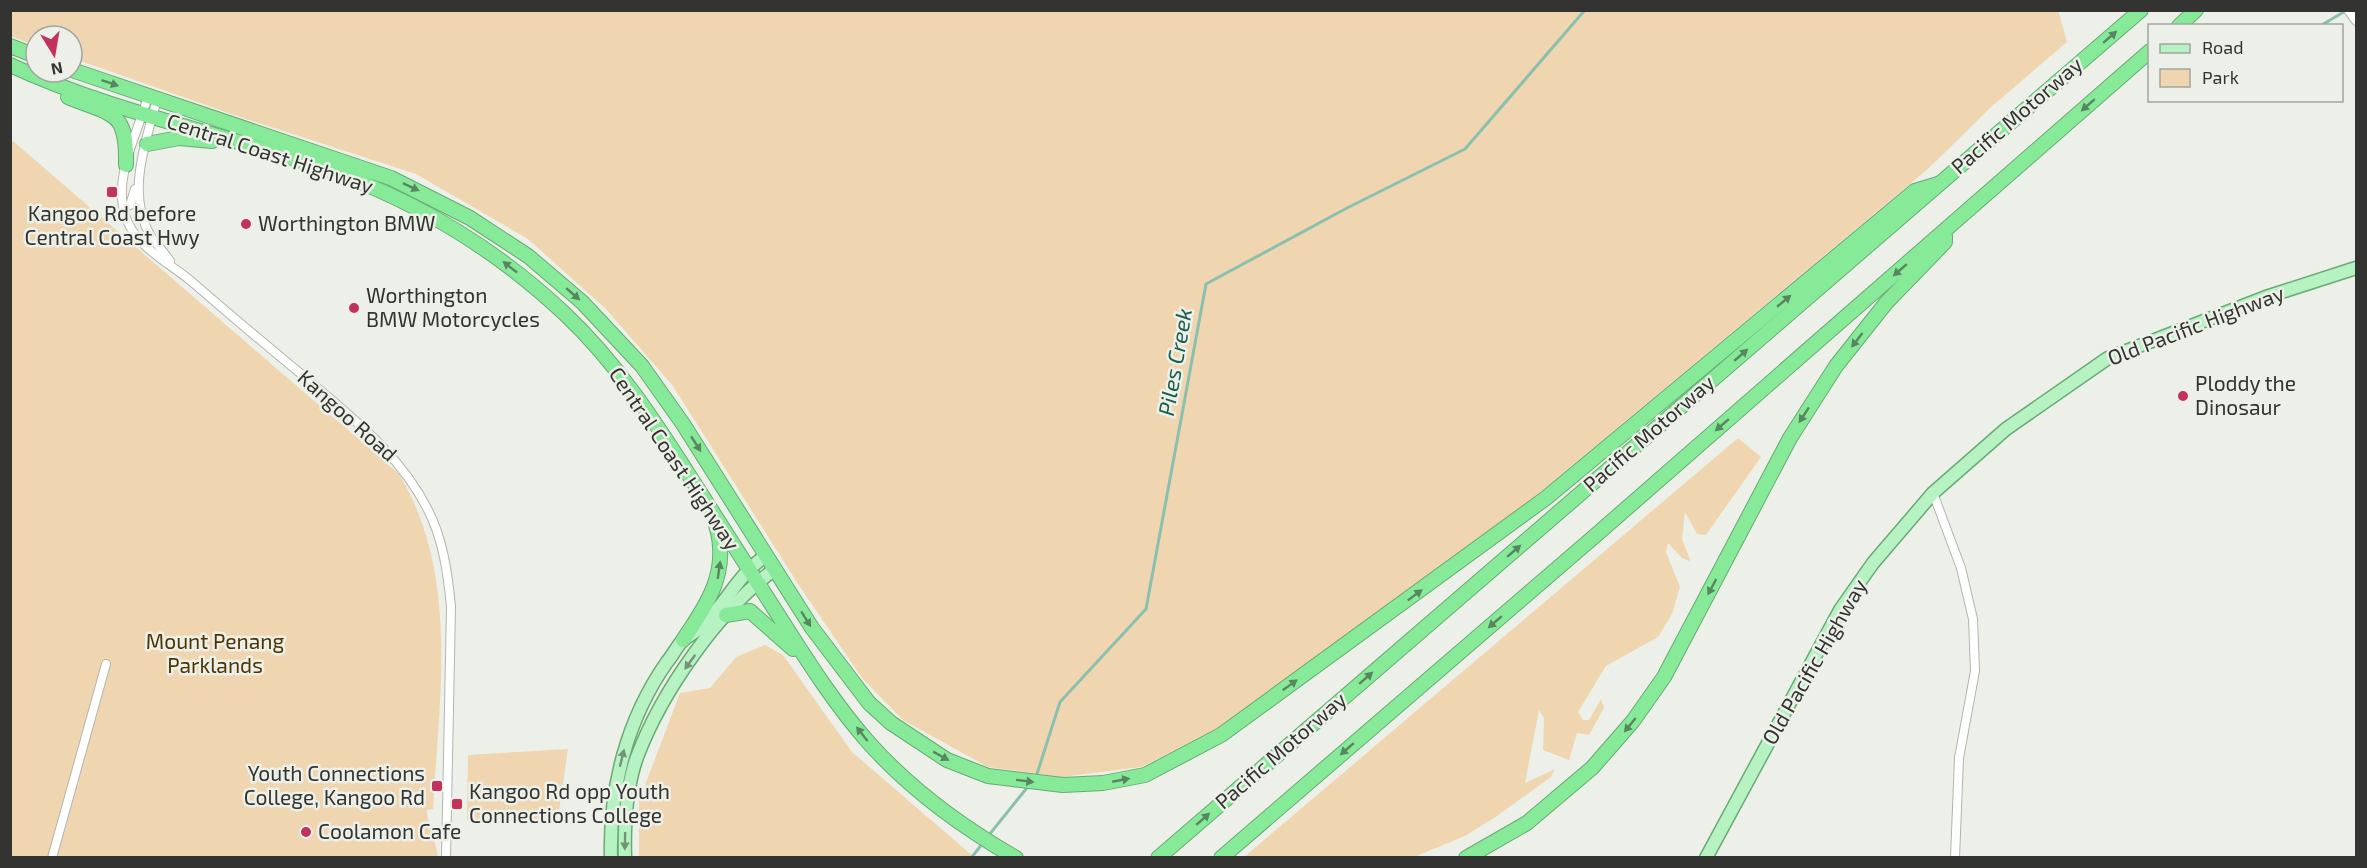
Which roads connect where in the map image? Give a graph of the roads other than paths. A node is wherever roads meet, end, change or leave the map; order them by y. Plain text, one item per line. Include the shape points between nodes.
1 (2140, 10) edge
2 (2196, 10) edge
3 (2348, 10) edge
4 (2356, 21) edge
5 (2181, 24) edge
6 (2148, 53) edge
7 (10, 65) edge
8 (24, 71) edge
9 (84, 74) edge
10 (44, 84) edge
11 (61, 84) edge
12 (153, 98) junction
13 (148, 114) junction
14 (147, 144) junction
15 (287, 156) junction
16 (126, 165) junction
17 (138, 176) junction
18 (1938, 184) junction
19 (124, 208) junction
20 (141, 214) junction
21 (1944, 231) junction
22 (2356, 268) edge
23 (177, 269) junction
24 (1933, 493) junction
25 (707, 504) junction
26 (766, 555) junction
27 (748, 568) junction
28 (775, 569) junction
29 (757, 582) junction
30 (726, 615) junction
31 (684, 640) junction
32 (106, 663) dead end
33 (812, 668) junction
34 (52, 858) edge
35 (446, 858) edge
36 (611, 858) edge
37 (625, 858) edge
38 (1016, 858) edge
39 (1158, 858) edge
40 (1221, 858) edge
41 (1466, 858) edge
42 (1706, 858) edge
43 (1955, 858) edge

18 -> 1 highway, Pacific Motorway
2 - 5 highway
3 - 4 street
6 -> 21 highway, Pacific Motorway
7 - 8 highway, Central Coast Highway
9 -> 12 highway, Central Coast Highway
10 - 16 highway via 119,120 126,135
11 - 13 highway, Central Coast Highway
12 - 13 street, Kangoo Road
12 -> 26 highway, Central Coast Highway via 391,178 470,218 528,256 582,302 642,366
13 - 14 street, Kangoo Road
13 - 15 highway, Central Coast Highway
13 - 16 street, Kangoo Road
14 - 15 highway via 192,138 263,156
14 - 17 street, Kangoo Road
25 -> 15 highway, Central Coast Highway via 625,380 591,340 539,291 498,258 428,213 360,182
16 - 19 street, Kangoo Road
17 - 19 street via 130,205
17 - 20 street, Kangoo Road
28 -> 18 highway, Central Coast Highway via 818,637 869,703 891,723 947,760 988,776 1063,785 1145,775 1221,735 1546,498 1915,191
39 -> 18 highway, Pacific Motorway
19 - 20 street
19 - 23 street, Kangoo Road via 141,243
20 - 23 street, Kangoo Road via 151,236
21 -> 40 highway, Pacific Motorway
21 -> 41 highway via 1945,242 1879,312 1836,366 1790,438 1664,677 1633,721 1592,768 1527,823
22 - 24 main road, Old Pacific Highway via 2266,297 2109,358 2006,429
23 - 35 street, Kangoo Road via 370,433 400,464 430,512 446,567 451,607
24 - 42 main road, Old Pacific Highway via 1873,563 1840,610
24 - 43 street via 1961,568 1973,620 1975,671 1959,758
25 - 27 highway, Central Coast Highway
31 -> 25 highway via 709,601 720,567 719,536
26 - 27 main road
26 - 28 highway, Central Coast Highway
27 - 29 highway, Central Coast Highway
27 - 31 main road via 703,626
28 - 29 main road
29 - 30 main road
29 - 33 highway, Central Coast Highway
30 - 33 highway via 750,611
30 -> 37 main road via 670,692 637,758 627,804
36 -> 31 main road via 616,784 630,734 644,701
32 - 34 street
38 -> 33 highway via 939,808 869,744

